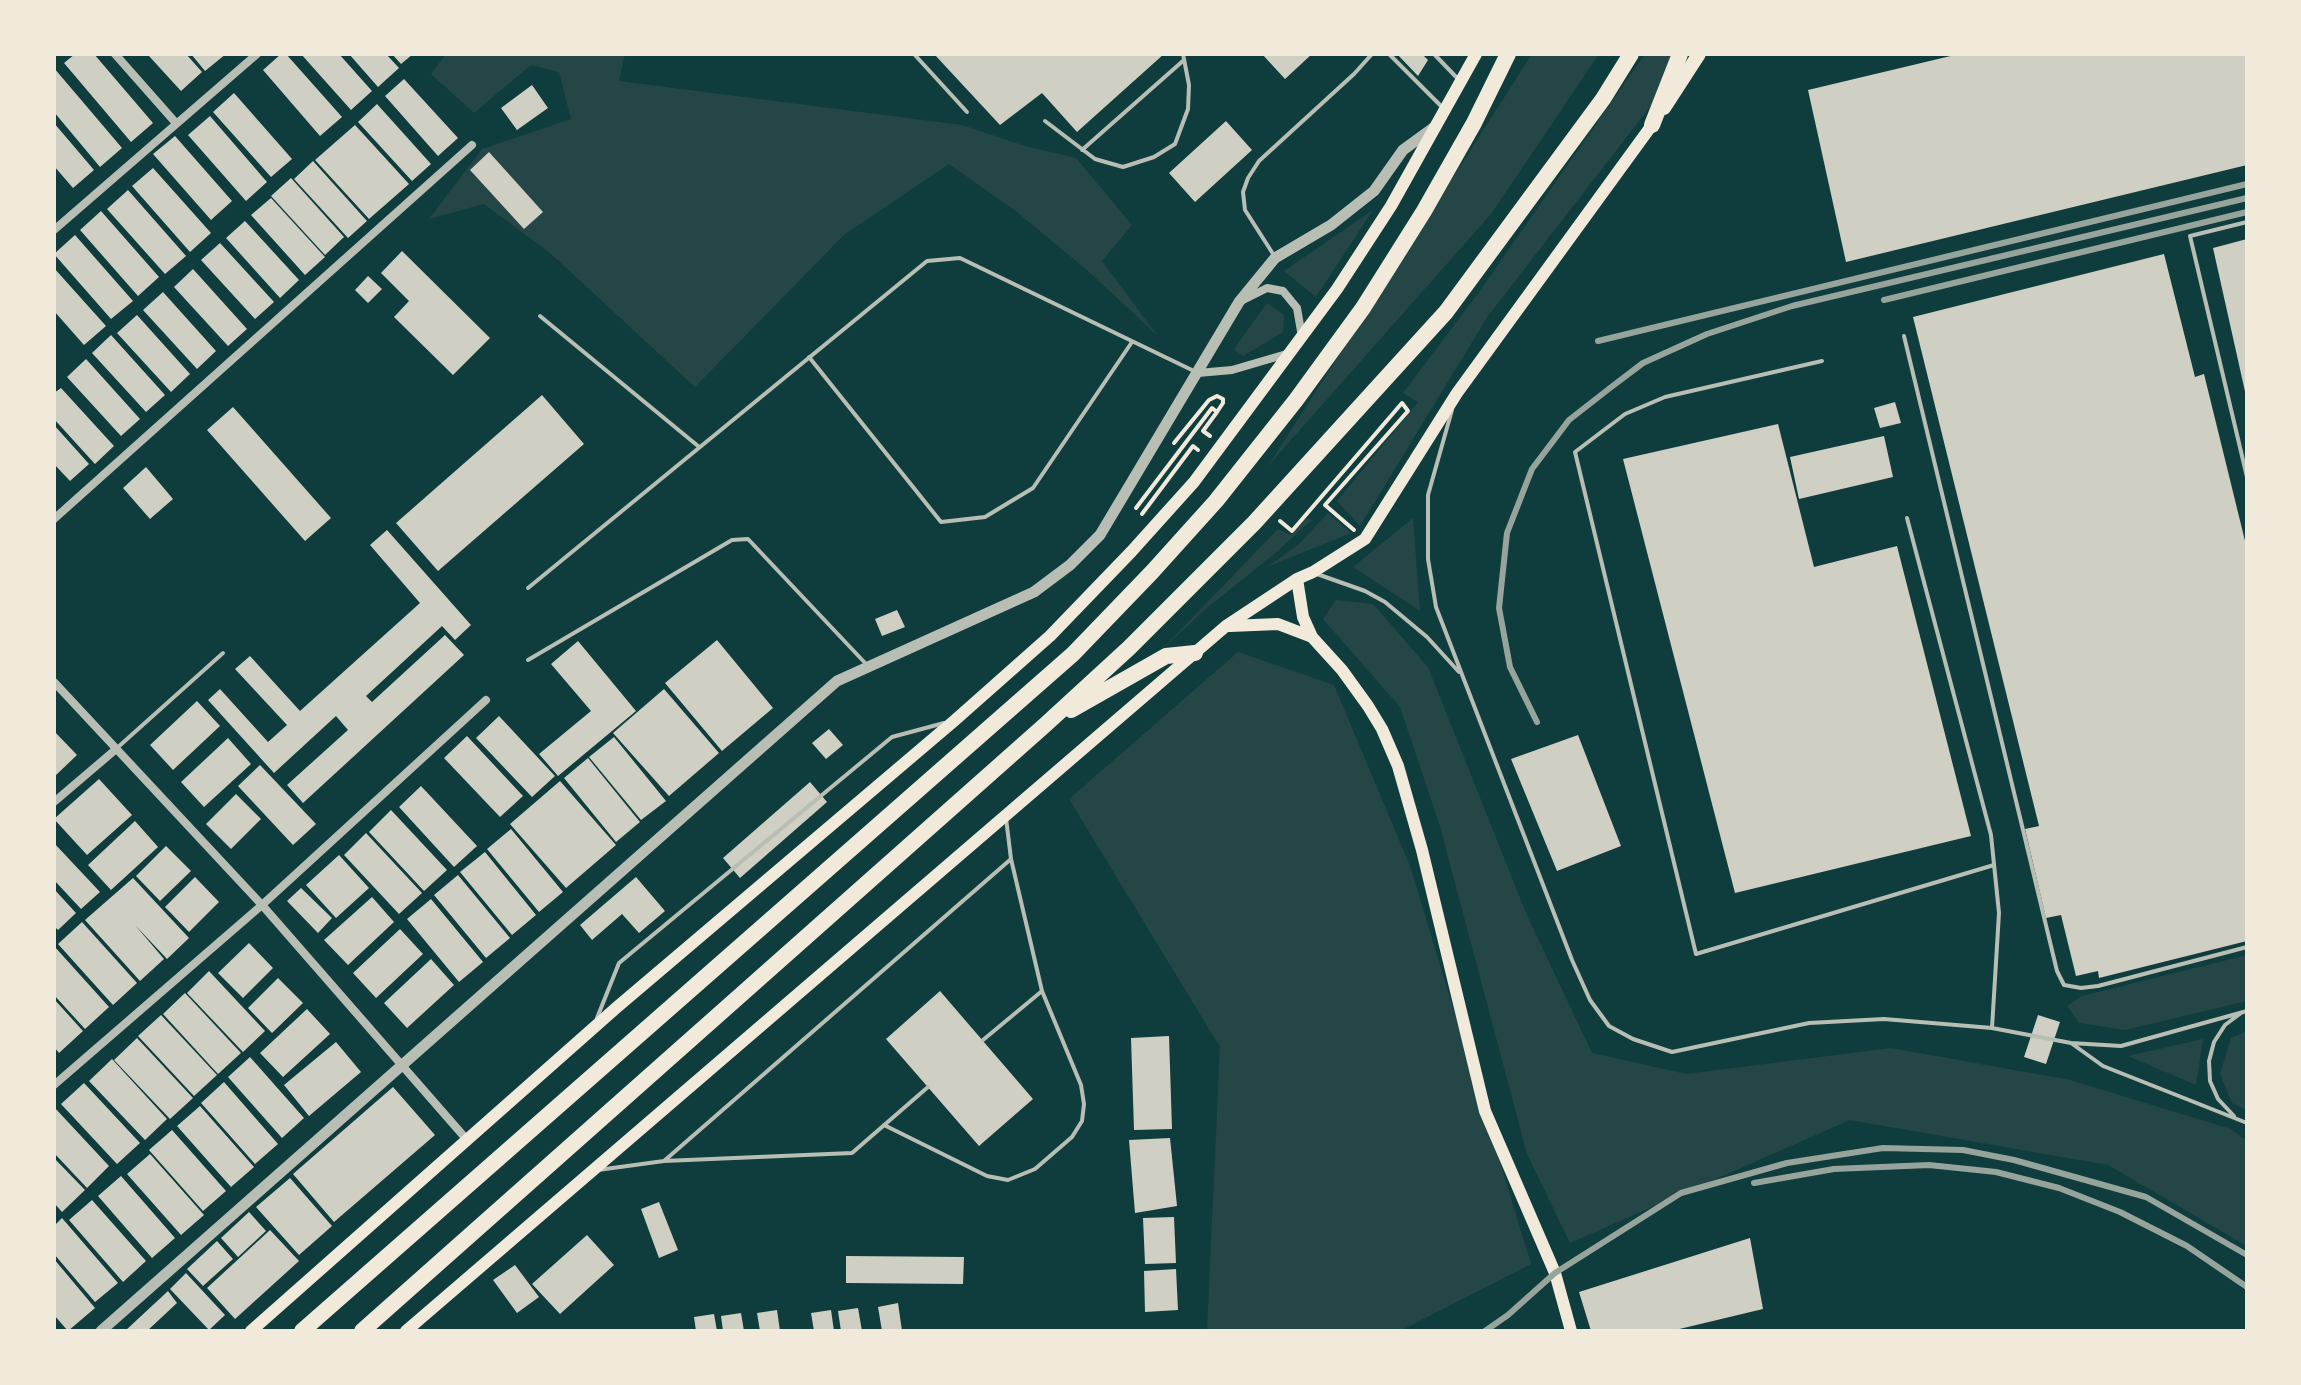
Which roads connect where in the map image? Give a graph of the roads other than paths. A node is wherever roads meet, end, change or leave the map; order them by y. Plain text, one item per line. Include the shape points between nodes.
1 (115, 54) edge
2 (257, 54) edge
3 (914, 54) edge
4 (1372, 54) edge
5 (1389, 54) edge
6 (1434, 54) edge
7 (1508, 54) edge
8 (1631, 54) edge
9 (1680, 54) edge
10 (1699, 54) edge
11 (1474, 55) edge
12 (1183, 57) edge
13 (1460, 82) junction
14 (1445, 110) junction
15 (967, 112) dead end
16 (1045, 121) dead end
17 (175, 122) junction
18 (1652, 125) junction
19 (1437, 126) junction
20 (472, 145) dead end
21 (1082, 150) junction
22 (2247, 222) edge
23 (54, 230) edge
24 (1275, 258) junction
25 (1239, 302) junction
26 (540, 316) dead end
27 (1904, 336) dead end
28 (1302, 338) junction
29 (1132, 342) junction
30 (1291, 353) junction
31 (809, 357) junction
32 (1822, 361) dead end
33 (1198, 373) junction
34 (1457, 393) junction
35 (698, 446) junction
36 (2247, 477) edge
37 (1907, 518) dead end
38 (54, 519) edge
39 (1313, 572) junction
40 (1297, 579) junction
41 (528, 588) dead end
42 (1226, 626) junction
43 (1312, 637) junction
44 (223, 653) dead end
45 (1195, 653) junction
46 (528, 660) dead end
47 (869, 667) junction
48 (1460, 673) junction
49 (54, 682) edge
50 (486, 700) dead end
51 (954, 721) junction
52 (1045, 725) junction
53 (115, 750) junction
54 (54, 802) edge
55 (1005, 816) junction
56 (1011, 859) junction
57 (1994, 865) junction
58 (262, 905) junction
59 (2247, 947) edge
60 (1042, 991) junction
61 (2247, 1011) edge
62 (1992, 1028) junction
63 (593, 1029) junction
64 (983, 1040) dead end
65 (2071, 1043) junction
66 (400, 1065) junction
67 (54, 1085) edge
68 (928, 1087) dead end
69 (2247, 1123) edge
70 (884, 1125) junction
71 (468, 1141) junction
72 (664, 1161) junction
73 (592, 1171) junction
74 (101, 1331) edge
75 (251, 1331) edge
76 (302, 1331) edge
77 (362, 1331) edge
78 (406, 1331) edge
79 (1571, 1331) edge

1 - 17 street
2 - 17 street
3 - 15 lane
4 - 24 lane via 1259,161 1248,178 1245,210
5 - 14 lane
6 - 13 lane
7 - 76 highway via 1424,211 1363,308 1216,501 1152,572 1073,654
8 - 52 highway via 1446,312 1254,523
9 - 18 highway
10 - 18 highway
11 - 13 main road
12 - 21 lane
12 - 21 lane via 1188,109 1175,144 1123,167
13 - 14 main road
14 - 19 main road
16 - 21 lane
17 - 23 street
18 - 34 main road
19 - 24 street via 1403,150 1374,191 1331,225
19 - 28 main road via 1391,206
20 - 38 street
22 - 36 lane via 2190,236
24 - 25 street
25 - 28 street via 1267,288 1283,291 1297,308
25 - 33 street
26 - 35 lane
27 - 59 lane via 2060,978 2064,985 2098,986
28 - 30 main road
29 - 31 lane via 960,258 927,261
29 - 31 lane via 1033,488 985,517 941,522
29 - 33 lane
30 - 33 street via 1232,370
30 - 51 main road via 1194,482 1060,625
31 - 35 lane
32 - 57 lane via 1665,397 1625,414 1575,452 1696,954
33 - 47 street via 1100,535 1070,565 1034,592
34 - 39 main road via 1365,539
34 - 48 lane via 1428,495 1428,559 1436,607
35 - 41 lane
37 - 57 lane via 1991,835
39 - 40 main road
39 - 48 lane via 1385,602
40 - 42 main road
40 - 43 main road
42 - 43 main road via 1278,624
42 - 45 main road
43 - 79 main road via 1368,706 1398,766 1485,1111 1555,1273
44 - 53 lane
45 - 52 highway via 1166,656
45 - 55 main road
46 - 47 lane via 732,540 748,539
47 - 66 street via 837,681
48 - 62 lane via 1572,960 1609,1026 1672,1052 1809,1023 1884,1019
49 - 53 street
50 - 58 street
51 - 63 main road
51 - 63 lane via 892,737 619,963
52 - 77 highway
53 - 54 street
53 - 58 street
55 - 56 lane
55 - 73 main road
56 - 60 lane
56 - 72 lane
57 - 62 lane via 1999,913
58 - 66 street
58 - 67 street
60 - 64 lane
60 - 70 lane via 1084,1104 1072,1137 1035,1169 1008,1180 987,1176
61 - 65 lane via 2121,1046
61 - 69 lane via 2225,1025 2209,1061 2218,1099
62 - 65 lane
63 - 71 main road
65 - 69 lane via 2103,1066
66 - 71 street
66 - 74 street
68 - 70 lane
70 - 72 lane via 852,1153
71 - 75 main road
72 - 73 lane
73 - 78 main road

